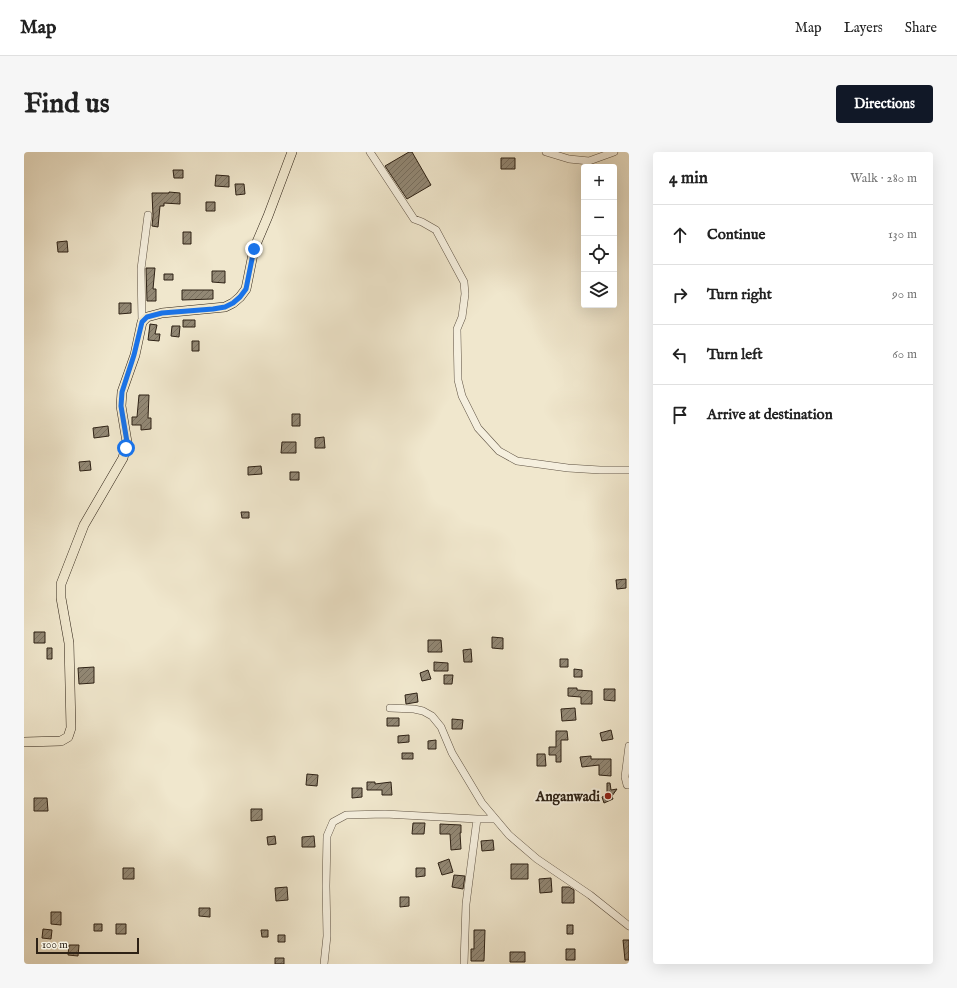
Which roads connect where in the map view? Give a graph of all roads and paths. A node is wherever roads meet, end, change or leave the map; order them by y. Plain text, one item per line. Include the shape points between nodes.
1 (292, 152) edge
2 (370, 152) edge
3 (546, 152) edge
4 (614, 152) edge
5 (148, 215) dead end
6 (142, 322) junction
7 (629, 470) edge
8 (390, 708) dead end
9 (24, 742) edge
10 (629, 746) edge
11 (629, 785) edge
12 (495, 819) junction
13 (477, 820) junction
14 (629, 926) edge
15 (324, 964) edge
16 (464, 964) edge

1 - 6 main road via 254,249 246,289 240,297 225,307 162,313 147,317
2 - 7 street via 414,219 436,230 464,282 462,317 457,329 458,380 462,396 478,428 500,451 517,462 574,469
3 - 4 street via 569,159 589,161
5 - 6 street via 141,269
6 - 9 main road via 122,392 121,406 127,442 123,458 84,525 61,584 69,643 71,728 68,737 61,741
8 - 12 street via 414,709 432,716 482,803
10 - 11 street via 624,777
12 - 13 street
12 - 14 street via 537,859 590,895
13 - 15 street via 385,814 346,815 333,822 327,836 327,936
13 - 16 street via 466,904

